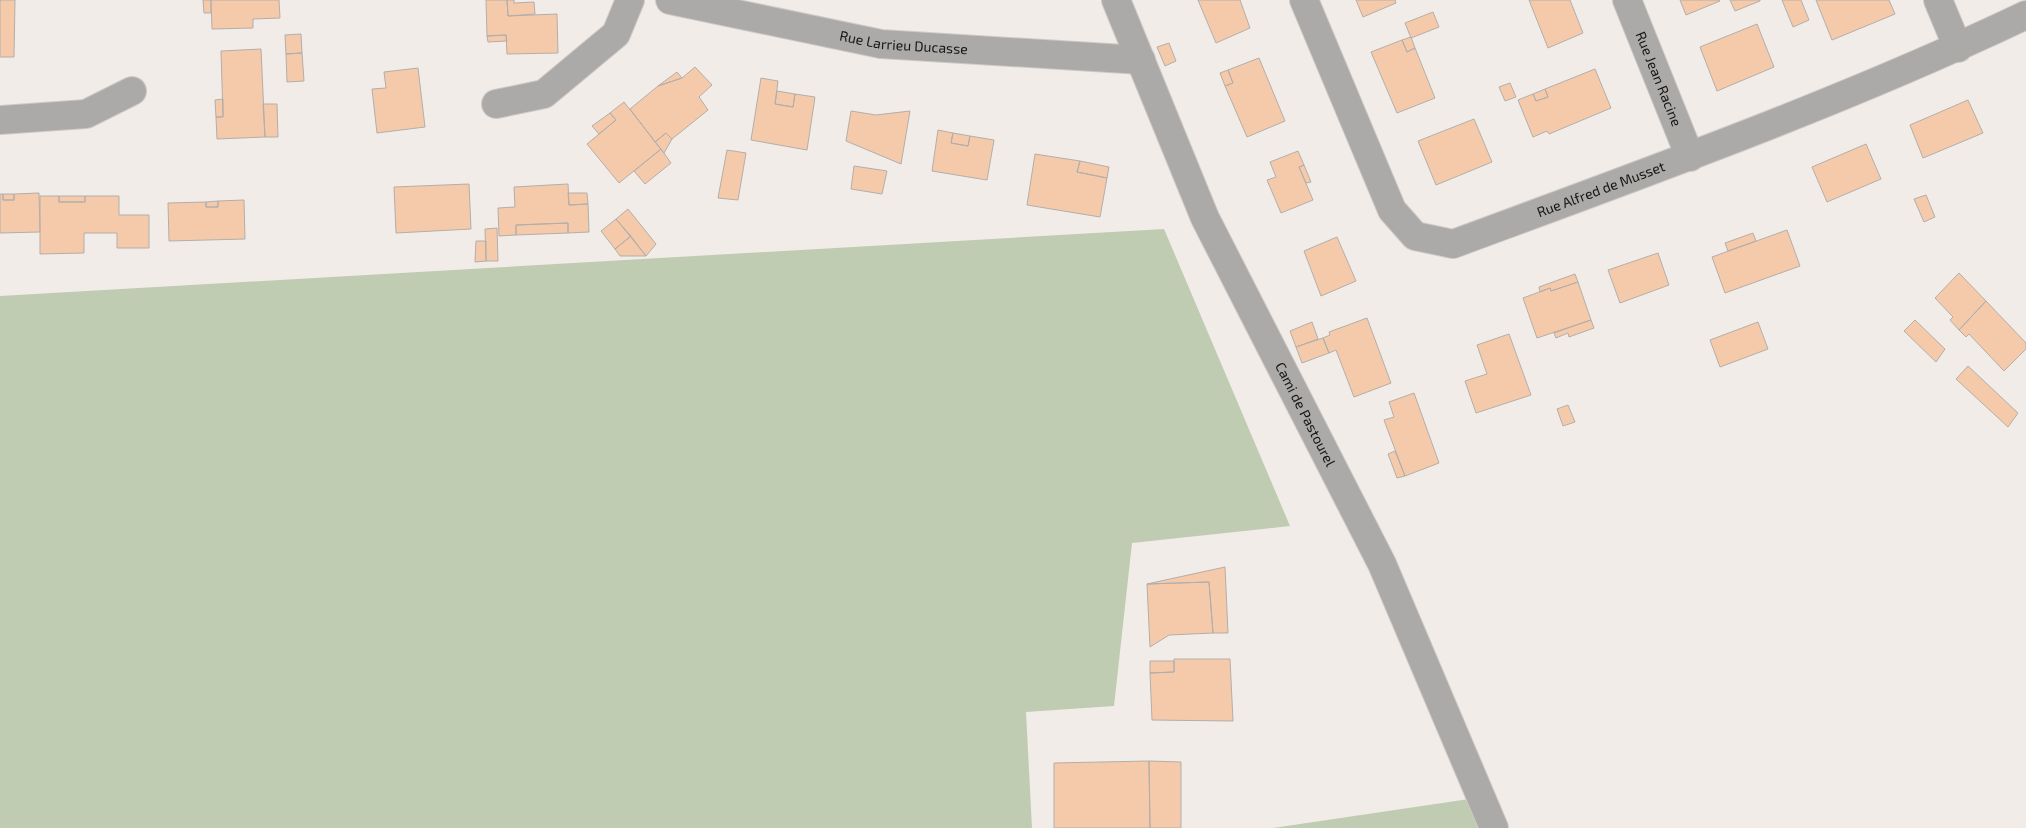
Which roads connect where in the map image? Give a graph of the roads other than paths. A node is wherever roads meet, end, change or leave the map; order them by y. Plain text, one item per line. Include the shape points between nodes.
1 (630, 0) edge
2 (670, 0) edge
3 (1116, 0) edge
4 (1304, 0) edge
5 (1627, 0) edge
6 (1938, 0) edge
7 (774, 11) edge
8 (2026, 15) edge
9 (1958, 48) junction
10 (1141, 60) junction
11 (132, 91) dead end
12 (496, 104) dead end
13 (0, 120) edge
14 (1690, 157) junction
15 (1494, 828) edge

1 - 12 street via 616,34 544,94
2 - 7 street, Rue Larrieu Ducasse
3 - 10 street, Cami de Pastourel
4 - 14 street, Rue Alfred de Musset via 1392,210 1415,236 1453,244
5 - 14 street, Rue Jean Racine
6 - 9 street
7 - 10 street, Rue Larrieu Ducasse via 880,44
8 - 9 street, Rue Alfred de Musset
9 - 14 street, Rue Alfred de Musset
10 - 15 street, Cami de Pastourel via 1205,218 1382,564
11 - 13 street via 86,114

